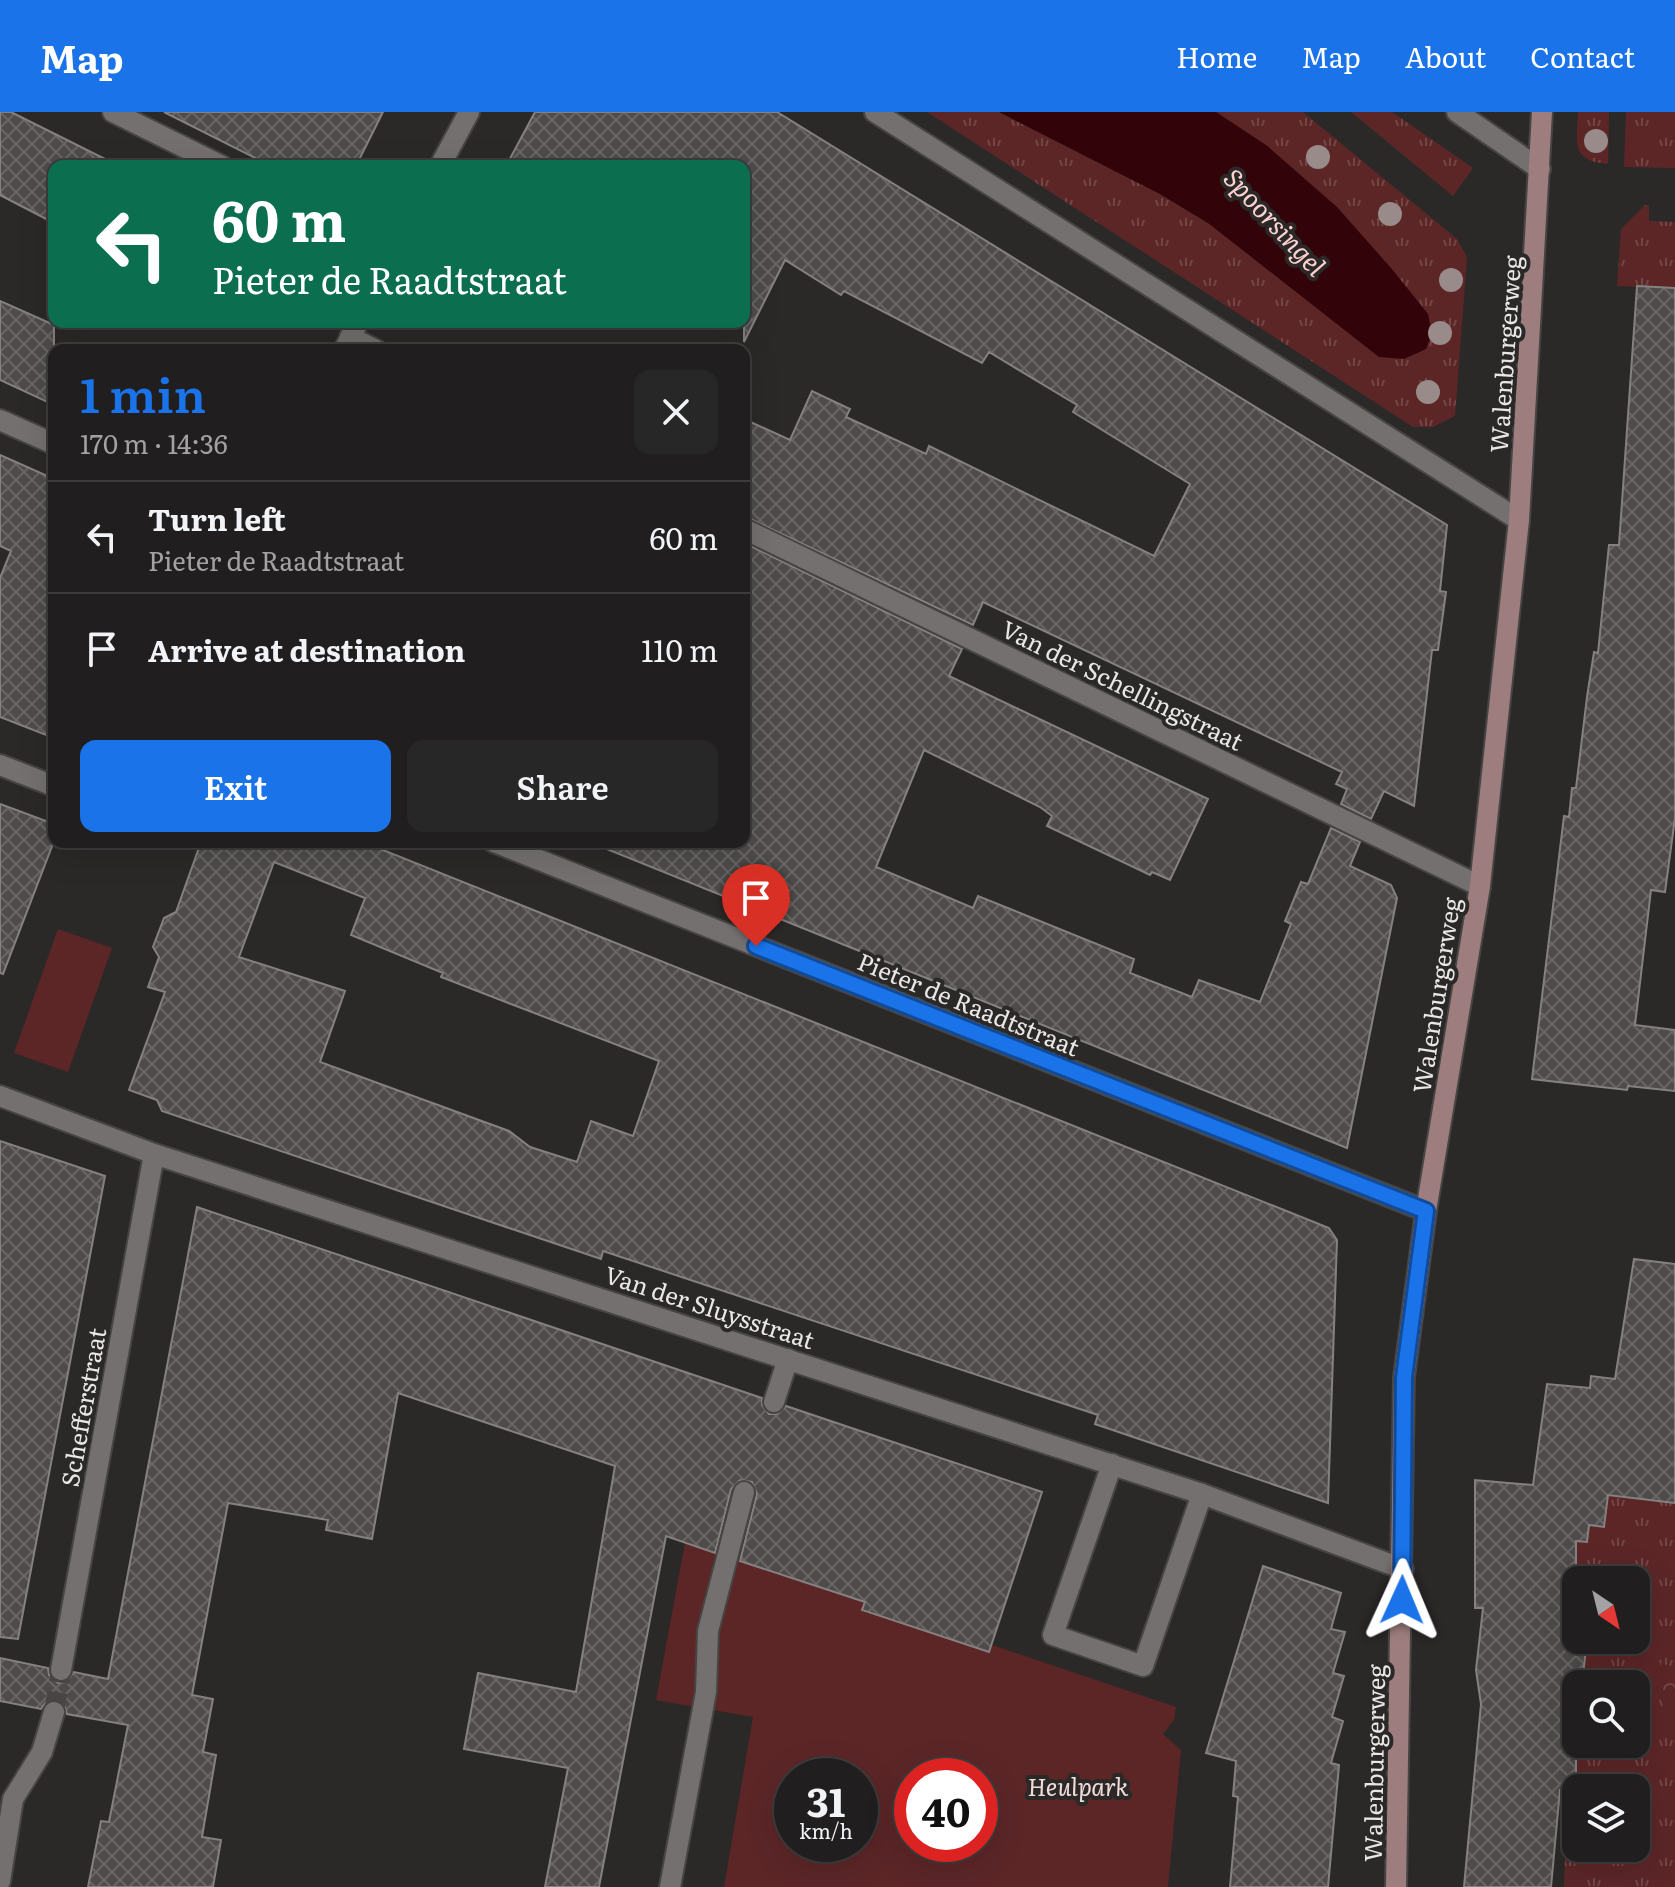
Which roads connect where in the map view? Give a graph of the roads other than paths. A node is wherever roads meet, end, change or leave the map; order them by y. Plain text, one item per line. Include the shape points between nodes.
1 (113, 112) edge
2 (469, 112) edge
3 (875, 112) edge
4 (1457, 112) edge
5 (1542, 112) edge
6 (210, 160) edge
7 (443, 160) edge
8 (1540, 169) junction
9 (0, 420) edge
10 (48, 441) edge
11 (1519, 520) junction
12 (750, 532) edge
13 (0, 765) edge
14 (48, 784) edge
15 (509, 848) edge
16 (1480, 886) junction
17 (0, 1096) edge
18 (154, 1154) junction
19 (1426, 1211) junction
20 (788, 1359) junction
21 (774, 1402) dead end
22 (1112, 1464) junction
23 (744, 1492) dead end
24 (1202, 1494) junction
25 (1403, 1569) junction
26 (61, 1670) tunnel mouth
27 (54, 1712) tunnel mouth
28 (6, 1798) edge
29 (0, 1881) edge
30 (670, 1887) edge
31 (1396, 1887) edge

1 - 6 street
2 - 7 street
3 - 11 street
4 - 8 street
5 - 8 street, Walenburgerweg
8 - 11 street, Walenburgerweg
9 - 10 street
11 - 16 street, Walenburgerweg
12 - 16 street, Van der Schellingstraat
13 - 14 street
15 - 19 street, Pieter de Raadtstraat
16 - 19 street, Walenburgerweg
17 - 18 street, Van der Sluysstraat
18 - 20 street, Van der Sluysstraat
18 - 26 street, Schefferstraat
19 - 25 street, Walenburgerweg via 1404,1377
20 - 21 street
20 - 22 street, Van der Sluysstraat
22 - 24 street, Van der Sluysstraat
22 - 24 street via 1053,1635 1143,1666
23 - 30 street via 708,1631 706,1692
24 - 25 street, Van der Sluysstraat
25 - 31 street, Walenburgerweg
27 - 28 street via 42,1752
28 - 29 street

